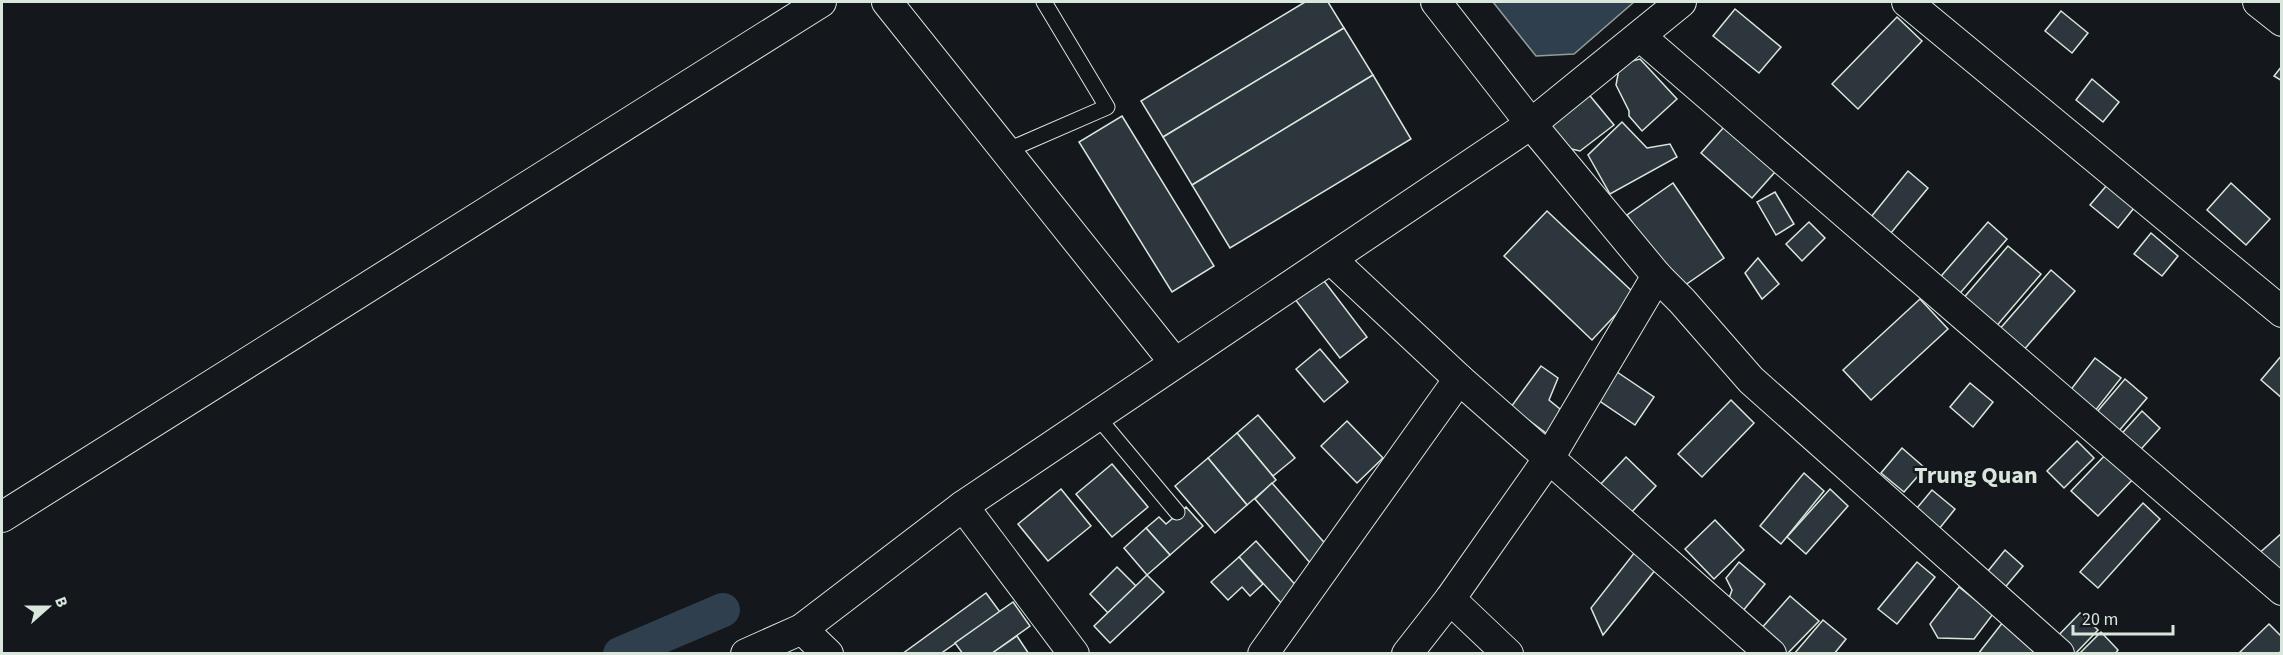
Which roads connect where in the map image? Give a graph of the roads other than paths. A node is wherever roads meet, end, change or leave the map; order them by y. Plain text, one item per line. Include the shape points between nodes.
1 (821, 2) edge
2 (887, 2) edge
3 (1044, 2) edge
4 (1436, 2) edge
5 (1681, 2) edge
6 (1907, 2) edge
7 (2258, 2) edge
8 (2282, 21) edge
9 (1641, 37) junction
10 (1531, 124) junction
11 (1006, 151) junction
12 (1332, 260) junction
13 (1657, 276) junction
14 (2282, 312) edge
15 (1175, 363) junction
16 (1459, 379) junction
17 (1096, 415) junction
18 (1549, 458) junction
19 (963, 506) junction
20 (1178, 512) dead end
21 (2, 517) edge
22 (2282, 590) edge
23 (1450, 599) junction
24 (802, 629) junction
25 (746, 654) edge
26 (828, 654) edge
27 (1074, 654) edge
28 (1263, 654) edge
29 (1407, 654) edge
30 (1508, 654) edge
31 (1771, 654) edge
32 (2059, 654) edge

1 - 21 street
2 - 11 street
3 - 11 lane via 1107,107
4 - 10 street
5 - 9 street
6 - 14 street
7 - 8 street
9 - 10 street
9 - 22 street
10 - 12 street
10 - 13 street
11 - 15 street
12 - 15 street
12 - 16 street
13 - 18 street
13 - 32 street via 1751,380
15 - 17 street
16 - 18 street
16 - 28 street
17 - 19 street
17 - 20 lane
18 - 23 street
18 - 31 street
19 - 24 street
19 - 27 street
23 - 29 street
23 - 30 street
24 - 25 street
24 - 26 street

